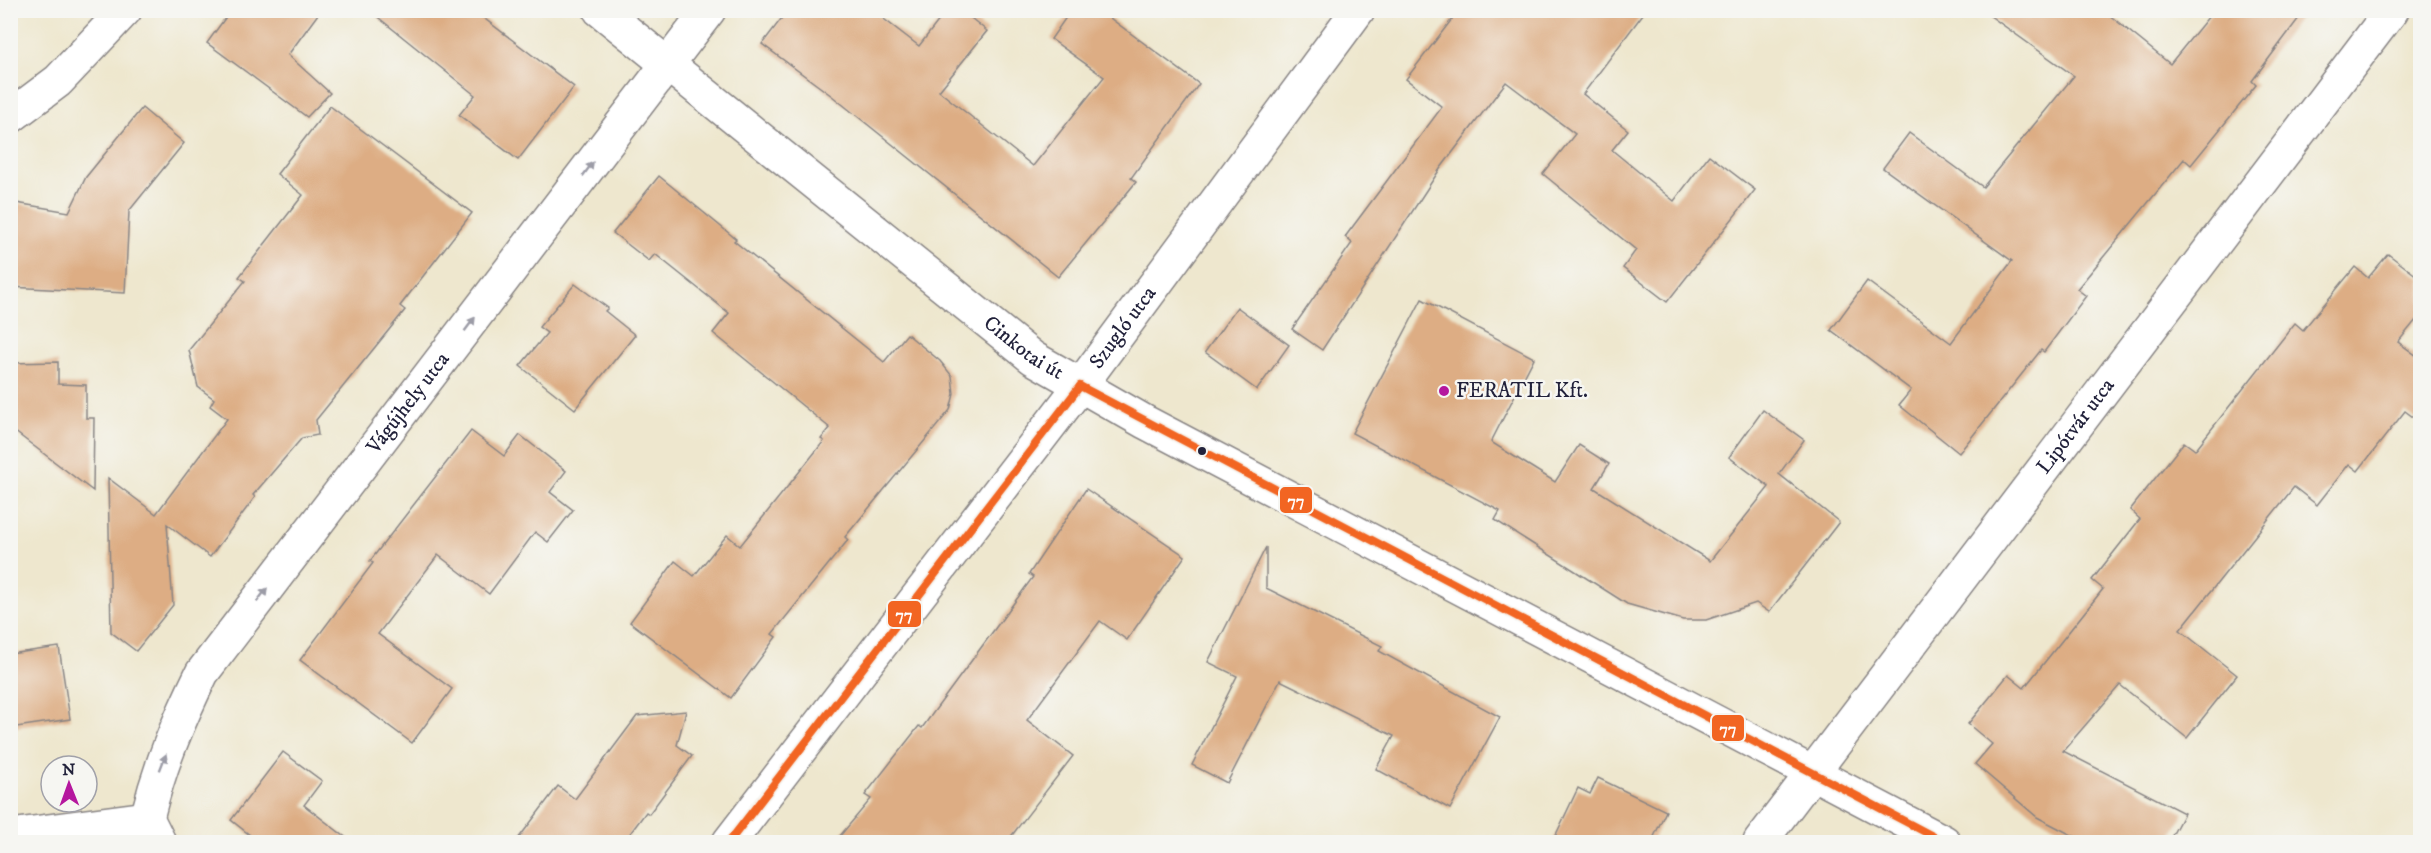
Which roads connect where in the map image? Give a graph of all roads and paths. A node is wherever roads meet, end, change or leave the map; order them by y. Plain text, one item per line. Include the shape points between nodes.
1 (125, 10) edge
2 (600, 10) edge
3 (709, 10) edge
4 (1358, 10) edge
5 (2392, 10) edge
6 (668, 65) junction
7 (10, 117) edge
8 (1080, 386) junction
9 (1814, 773) junction
10 (153, 830) edge
11 (10, 836) edge
12 (729, 843) edge
13 (1760, 843) edge
14 (1944, 843) edge

1 - 7 street via 58,81
2 - 6 street, Cinkotai út
3 - 6 street, Vágújhely utca
4 - 8 street, Szugló utca
5 - 9 street, Lipótvár utca
6 - 8 street, Cinkotai út via 1033,358
10 -> 6 street, Vágújhely utca via 157,777 202,673
8 - 9 street, Cinkotai út
8 - 12 street, Szugló utca
9 - 13 street, Lipótvár utca
9 - 14 street, Cinkotai út
10 - 11 street

